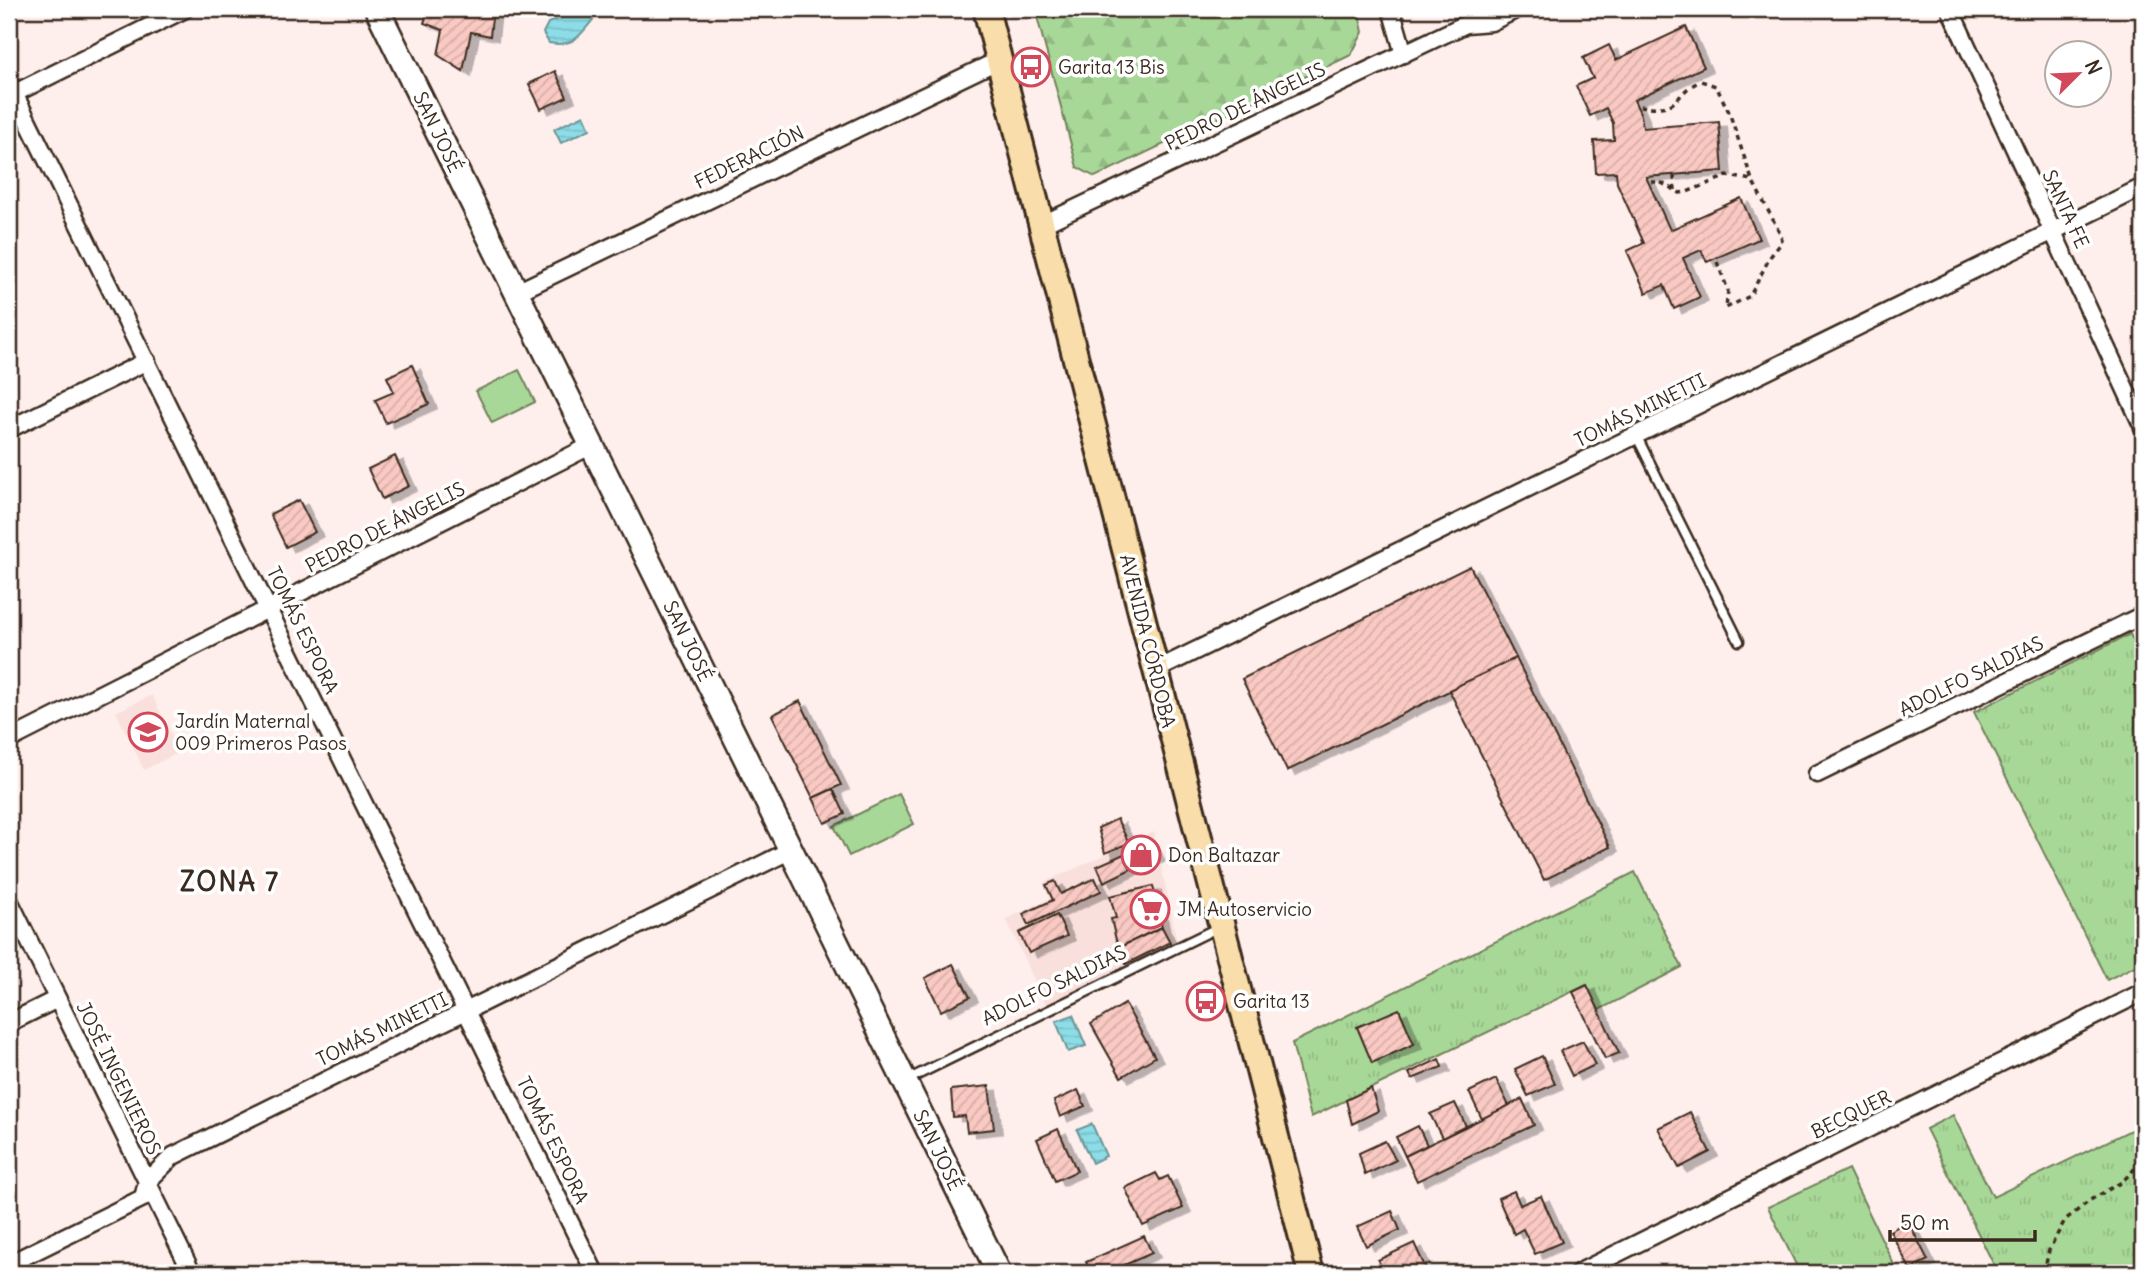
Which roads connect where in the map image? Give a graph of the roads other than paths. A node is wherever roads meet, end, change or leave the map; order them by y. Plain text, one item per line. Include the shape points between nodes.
1 (185, 9) edge
2 (377, 9) edge
3 (986, 9) edge
4 (1391, 9) edge
5 (1479, 9) edge
6 (1517, 9) edge
7 (1950, 9) edge
8 (1466, 24) junction
9 (1404, 54) junction
10 (999, 60) junction
11 (10, 91) edge
12 (2143, 187) edge
13 (1041, 225) junction
14 (2053, 231) junction
15 (517, 292) junction
16 (146, 361) junction
17 (2143, 427) edge
18 (9, 429) edge
19 (1636, 435) junction
20 (592, 446) junction
21 (269, 608) junction
22 (2143, 615) edge
23 (1739, 641) dead end
24 (1156, 670) junction
25 (9, 740) edge
26 (1817, 774) dead end
27 (791, 850) junction
28 (9, 900) edge
29 (1221, 926) junction
30 (2143, 992) edge
31 (57, 999) junction
32 (466, 1011) junction
33 (9, 1023) edge
34 (905, 1082) junction
35 (147, 1182) junction
36 (9, 1264) edge
37 (192, 1273) edge
38 (595, 1273) edge
39 (999, 1273) edge
40 (1311, 1273) edge
41 (1578, 1273) edge

1 - 11 street
2 - 15 street, SAN JOSÉ
3 - 10 main road, AVENIDA CÓRDOBA
4 - 9 street
5 - 8 street, PEDRO DE ÁNGELIS
6 - 8 street, PEDRO DE ÁNGELIS via 1491,22
7 - 14 street, SANTA FE
8 - 9 street, PEDRO DE ÁNGELIS
9 - 13 street, PEDRO DE ÁNGELIS
10 - 13 main road, AVENIDA CÓRDOBA
10 - 15 street, FEDERACIÓN
11 - 16 street, TOMÁS ESPORA
12 - 14 street, TOMÁS MINETTI
13 - 24 main road, AVENIDA CÓRDOBA
14 - 17 street, SANTA FE
14 - 19 street, TOMÁS MINETTI
15 - 20 street, SAN JOSÉ
16 - 18 street
16 - 21 street, TOMÁS ESPORA
19 - 23 lane
19 - 24 street, TOMÁS MINETTI
20 - 21 street, PEDRO DE ÁNGELIS
20 - 27 street, SAN JOSÉ
21 - 25 street, PEDRO DE ÁNGELIS
21 - 32 street, TOMÁS ESPORA
22 - 26 street, ADOLFO SALDIAS
24 - 29 main road, AVENIDA CÓRDOBA
27 - 32 street, TOMÁS MINETTI
27 - 34 street, SAN JOSÉ
28 - 31 street, JOSÉ INGENIEROS
29 - 34 lane, ADOLFO SALDIAS
29 - 40 main road, AVENIDA CÓRDOBA
30 - 41 street, BECQUER
31 - 33 street
31 - 35 street, JOSÉ INGENIEROS
32 - 35 street, TOMÁS MINETTI via 173,1156
32 - 38 street, TOMÁS ESPORA
34 - 39 street, SAN JOSÉ
35 - 36 street, TOMÁS MINETTI via 143,1198
35 - 37 street, JOSÉ INGENIEROS

